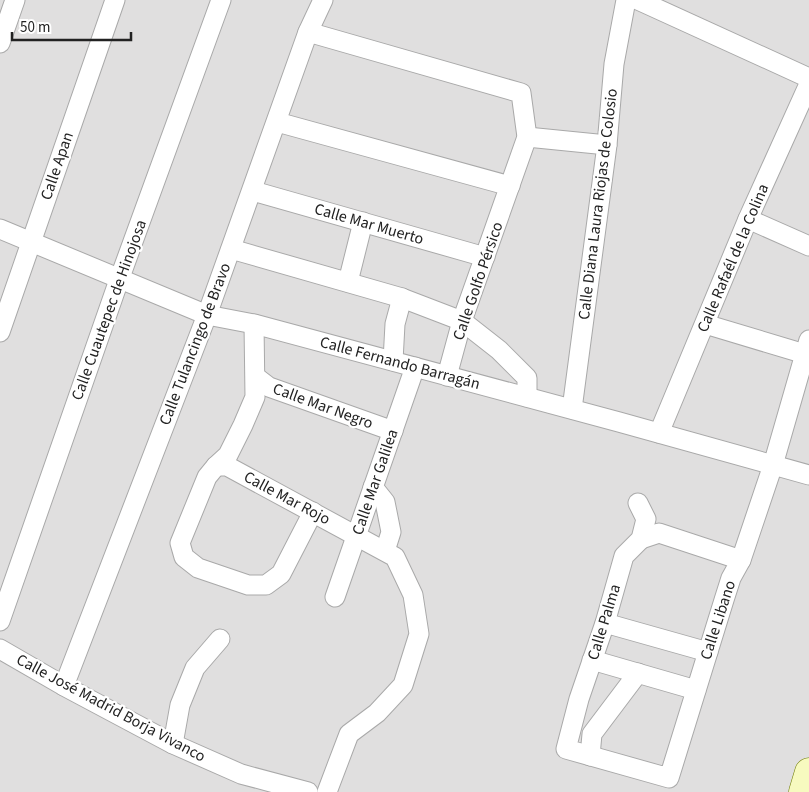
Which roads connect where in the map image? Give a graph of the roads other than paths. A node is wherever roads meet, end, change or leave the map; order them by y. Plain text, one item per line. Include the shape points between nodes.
1 (15, 0) edge
2 (115, 0) edge
3 (221, 0) edge
4 (322, 0) edge
5 (626, 0) edge
6 (638, 0) edge
7 (308, 32) junction
8 (0, 43) edge
9 (809, 78) edge
10 (809, 84) edge
11 (277, 122) junction
12 (527, 136) junction
13 (607, 145) junction
14 (510, 186) junction
15 (253, 191) junction
16 (748, 219) junction
17 (363, 222) junction
18 (0, 229) edge
19 (31, 241) junction
20 (809, 246) edge
21 (231, 249) junction
22 (485, 257) junction
23 (119, 280) junction
24 (348, 282) junction
25 (402, 298) junction
26 (208, 315) junction
27 (462, 321) junction
28 (254, 324) junction
29 (705, 324) junction
30 (0, 332) edge
31 (807, 347) edge
32 (393, 361) junction
33 (415, 367) junction
34 (447, 376) junction
35 (256, 378) junction
36 (527, 397) junction
37 (572, 409) junction
38 (393, 431) junction
39 (659, 433) junction
40 (773, 465) junction
41 (216, 466) junction
42 (809, 475) edge
43 (373, 487) junction
44 (638, 502) dead end
45 (313, 512) junction
46 (356, 536) junction
47 (641, 538) junction
48 (385, 551) junction
49 (741, 560) junction
50 (335, 597) dead end
51 (0, 621) edge
52 (605, 622) junction
53 (220, 639) dead end
54 (0, 649) edge
55 (708, 652) junction
56 (592, 660) junction
57 (638, 673) junction
58 (64, 686) junction
59 (696, 690) junction
60 (173, 744) junction
61 (590, 756) junction
62 (809, 772) edge
63 (308, 792) edge
64 (327, 792) edge
65 (803, 792) edge

1 - 8 street
2 - 19 street, Calle Apan
3 - 23 street, Calle Cuautepec de Hinojosa
4 - 7 street, Calle Tulancingo de Bravo
5 - 13 street, Calle Diana Laura Riojas de Colosio via 614,64
6 - 9 street
7 - 11 street, Calle Tulancingo de Bravo
7 - 12 street via 521,93
10 - 16 street, Calle Rafaél de la Colina
11 - 14 street
11 - 15 street, Calle Tulancingo de Bravo
12 - 13 street
12 - 14 street, Calle Golfo Pérsico
13 - 37 street, Calle Diana Laura Riojas de Colosio
14 - 22 street, Calle Golfo Pérsico
15 - 17 street, Calle Mar Muerto
15 - 21 street, Calle Tulancingo de Bravo
16 - 20 street
16 - 29 street, Calle Rafaél de la Colina
17 - 22 street, Calle Mar Muerto
17 - 24 street
18 - 19 street, Calle Fernando Barragán
19 - 23 street, Calle Fernando Barragán
19 - 30 street, Calle Apan
21 - 24 street
21 - 26 street, Calle Tulancingo de Bravo
22 - 27 street, Calle Golfo Pérsico
23 - 26 street, Calle Fernando Barragán
23 - 51 street, Calle Cuautepec de Hinojosa
24 - 25 street
25 - 27 street
25 - 32 street via 395,324
26 - 28 street, Calle Fernando Barragán
26 - 58 street, Calle Tulancingo de Bravo
27 - 34 street, Calle Golfo Pérsico
27 - 36 street via 499,350 527,378
28 - 32 street, Calle Fernando Barragán
28 - 35 street
29 - 31 street
29 - 39 street, Calle Rafaél de la Colina
31 - 40 street, Calle Libano
32 - 33 street, Calle Fernando Barragán
33 - 34 street, Calle Fernando Barragán
33 - 38 street, Calle Mar Galilea
34 - 36 street, Calle Fernando Barragán
35 - 38 street, Calle Mar Negro via 269,387
35 - 41 street via 255,397 243,425 228,455
36 - 37 street, Calle Fernando Barragán
37 - 39 street, Calle Fernando Barragán
38 - 43 street, Calle Mar Galilea
39 - 40 street, Calle Fernando Barragán
40 - 42 street, Calle Fernando Barragán
40 - 49 street, Calle Libano
41 - 45 street, Calle Mar Rojo via 227,466
41 - 45 street via 207,477 180,543 184,557 198,568 248,585 266,585 282,574
43 - 46 street, Calle Mar Galilea
43 - 48 street via 385,502 391,532
44 - 47 street via 646,519
45 - 46 street, Calle Mar Rojo
46 - 48 street, Calle Mar Rojo
46 - 50 street, Calle Mar Galilea
47 - 49 street via 660,533
47 - 52 street, Calle Palma via 624,556
48 - 64 street via 395,557 413,595 419,634 403,686 349,734
49 - 55 street, Calle Libano via 731,578
52 - 55 street
52 - 56 street, Calle Palma
53 - 60 street via 195,668 180,706
54 - 58 street, Calle José Madrid Borja Vivanco
55 - 59 street, Calle Libano
56 - 57 street
56 - 61 street, Calle Palma via 566,749
57 - 59 street
57 - 61 street via 592,734
58 - 60 street, Calle José Madrid Borja Vivanco
59 - 61 street, Calle Libano via 669,778
60 - 63 street, Calle José Madrid Borja Vivanco via 241,774
62 - 65 main road

